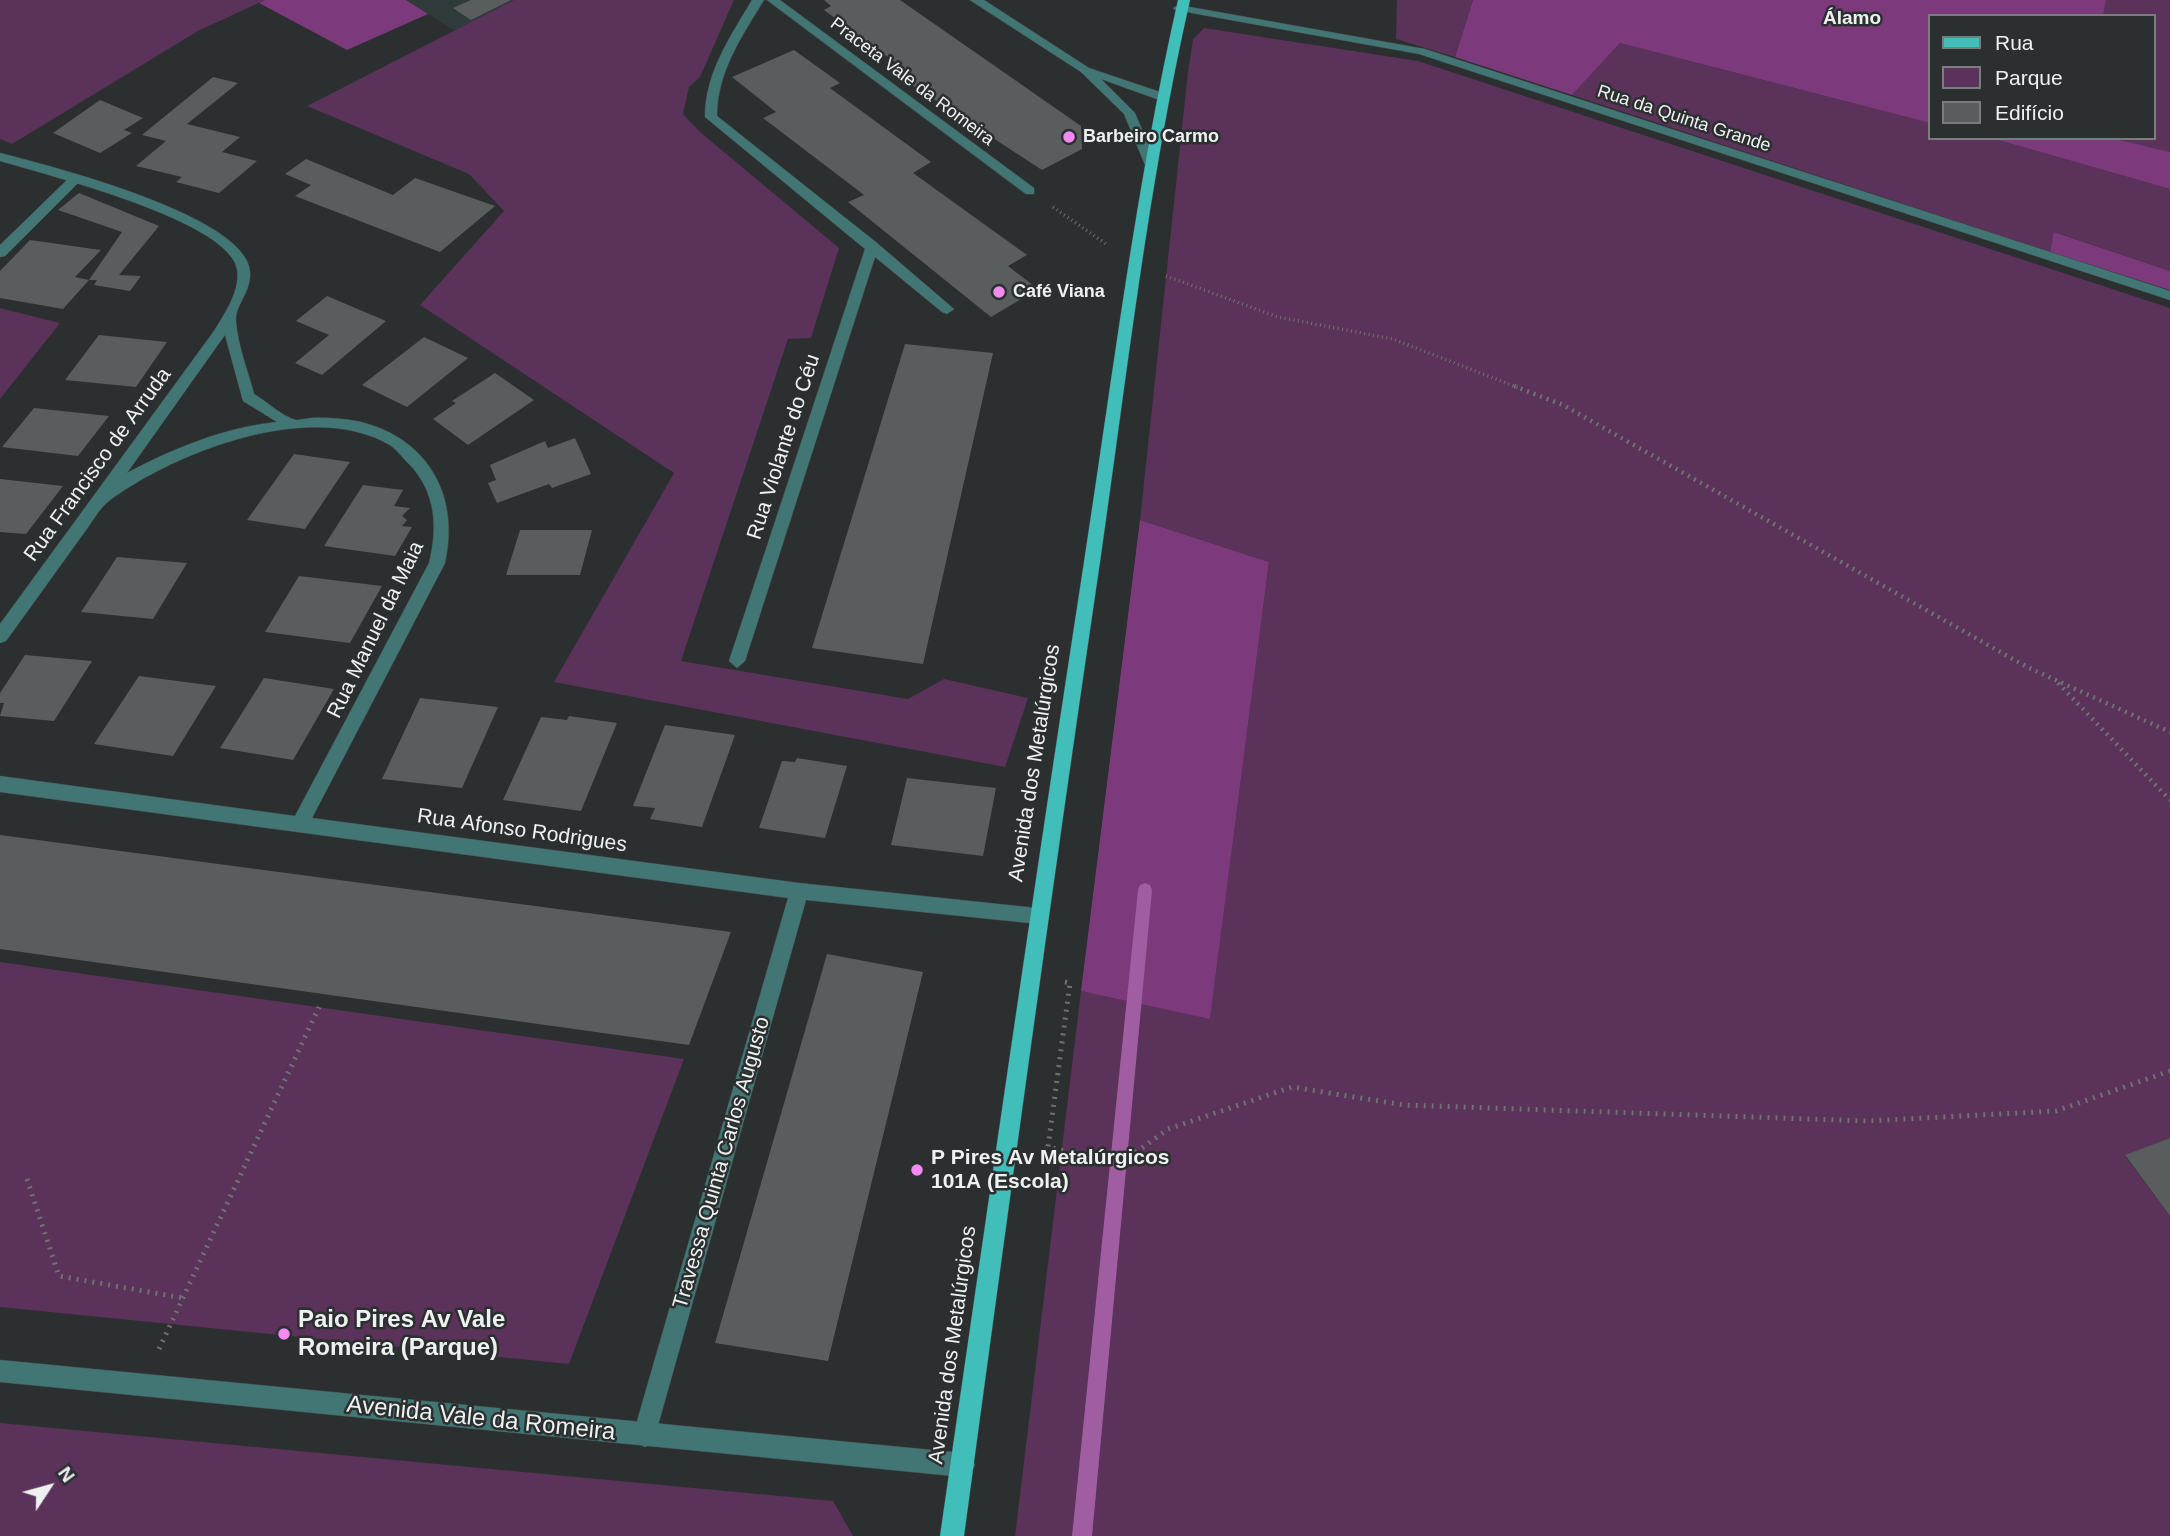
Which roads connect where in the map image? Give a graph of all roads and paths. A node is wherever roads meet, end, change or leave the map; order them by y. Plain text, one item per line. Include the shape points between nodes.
1 (758, 0) edge
2 (773, 0) edge
3 (976, 0) edge
4 (1182, 4) edge
5 (1086, 70) junction
6 (1162, 96) junction
7 (0, 157) edge
8 (1152, 164) junction
9 (74, 180) junction
10 (1030, 191) joint
11 (872, 246) junction
12 (0, 253) edge
13 (1136, 265) junction
14 (2170, 296) edge
15 (947, 309) dead end
16 (228, 318) junction
17 (290, 423) junction
18 (103, 497) junction
19 (0, 636) edge
20 (737, 662) dead end
21 (2055, 680) junction
22 (2170, 732) edge
23 (0, 784) edge
24 (2170, 800) edge
25 (300, 824) junction
26 (799, 891) junction
27 (1039, 915) junction
28 (319, 1007) dead end
29 (2170, 1071) edge
30 (1048, 1146) dead end
31 (27, 1179) dead end
32 (183, 1298) junction
33 (0, 1371) edge
34 (143, 1385) junction
35 (645, 1435) junction
36 (963, 1465) junction
37 (952, 1536) edge

1 - 11 street via 726,56 710,104 711,117
2 - 10 street, Praceta Vale da Romeira
3 - 5 street
4 - 6 main road, Avenida dos Metalúrgicos
4 - 14 street, Rua da Quinta Grande via 1421,51
5 - 6 street
5 - 8 street via 1129,113
6 - 8 main road, Avenida dos Metalúrgicos
7 - 9 street, Rua Francisco de Arruda
8 - 13 main road, Avenida dos Metalúrgicos
9 - 12 street
9 - 16 street, Rua Francisco de Arruda via 184,219 217,237 240,258 244,284
10 - 13 path
11 - 15 street
11 - 20 street, Rua Violante do Céu
13 - 21 path via 1278,317 1393,339 1563,405 1836,562
13 - 27 main road, Avenida dos Metalúrgicos
16 - 17 street, Rua Manuel da Maia via 248,397
16 - 18 street, Rua Francisco de Arruda
17 - 18 street, Rua Manuel da Maia via 204,443
17 - 25 street, Rua Manuel da Maia via 356,427 388,438 419,460 442,507 443,541 437,563
18 - 19 street, Rua Francisco de Arruda
21 - 22 path
21 - 24 path
23 - 25 street, Rua Afonso Rodrigues
25 - 26 street, Rua Afonso Rodrigues
26 - 27 street, Rua Afonso Rodrigues
26 - 35 street, Travessa Quinta Carlos Augusto
27 - 36 main road, Avenida dos Metalúrgicos
28 - 32 path
29 - 30 path via 2056,1111 1867,1121 1404,1105 1292,1087 1168,1129 1120,1164
31 - 32 path via 59,1276
32 - 34 path
33 - 34 street, Avenida Vale da Romeira
34 - 35 street, Avenida Vale da Romeira
35 - 36 street, Avenida Vale da Romeira
36 - 37 main road, Avenida dos Metalúrgicos

